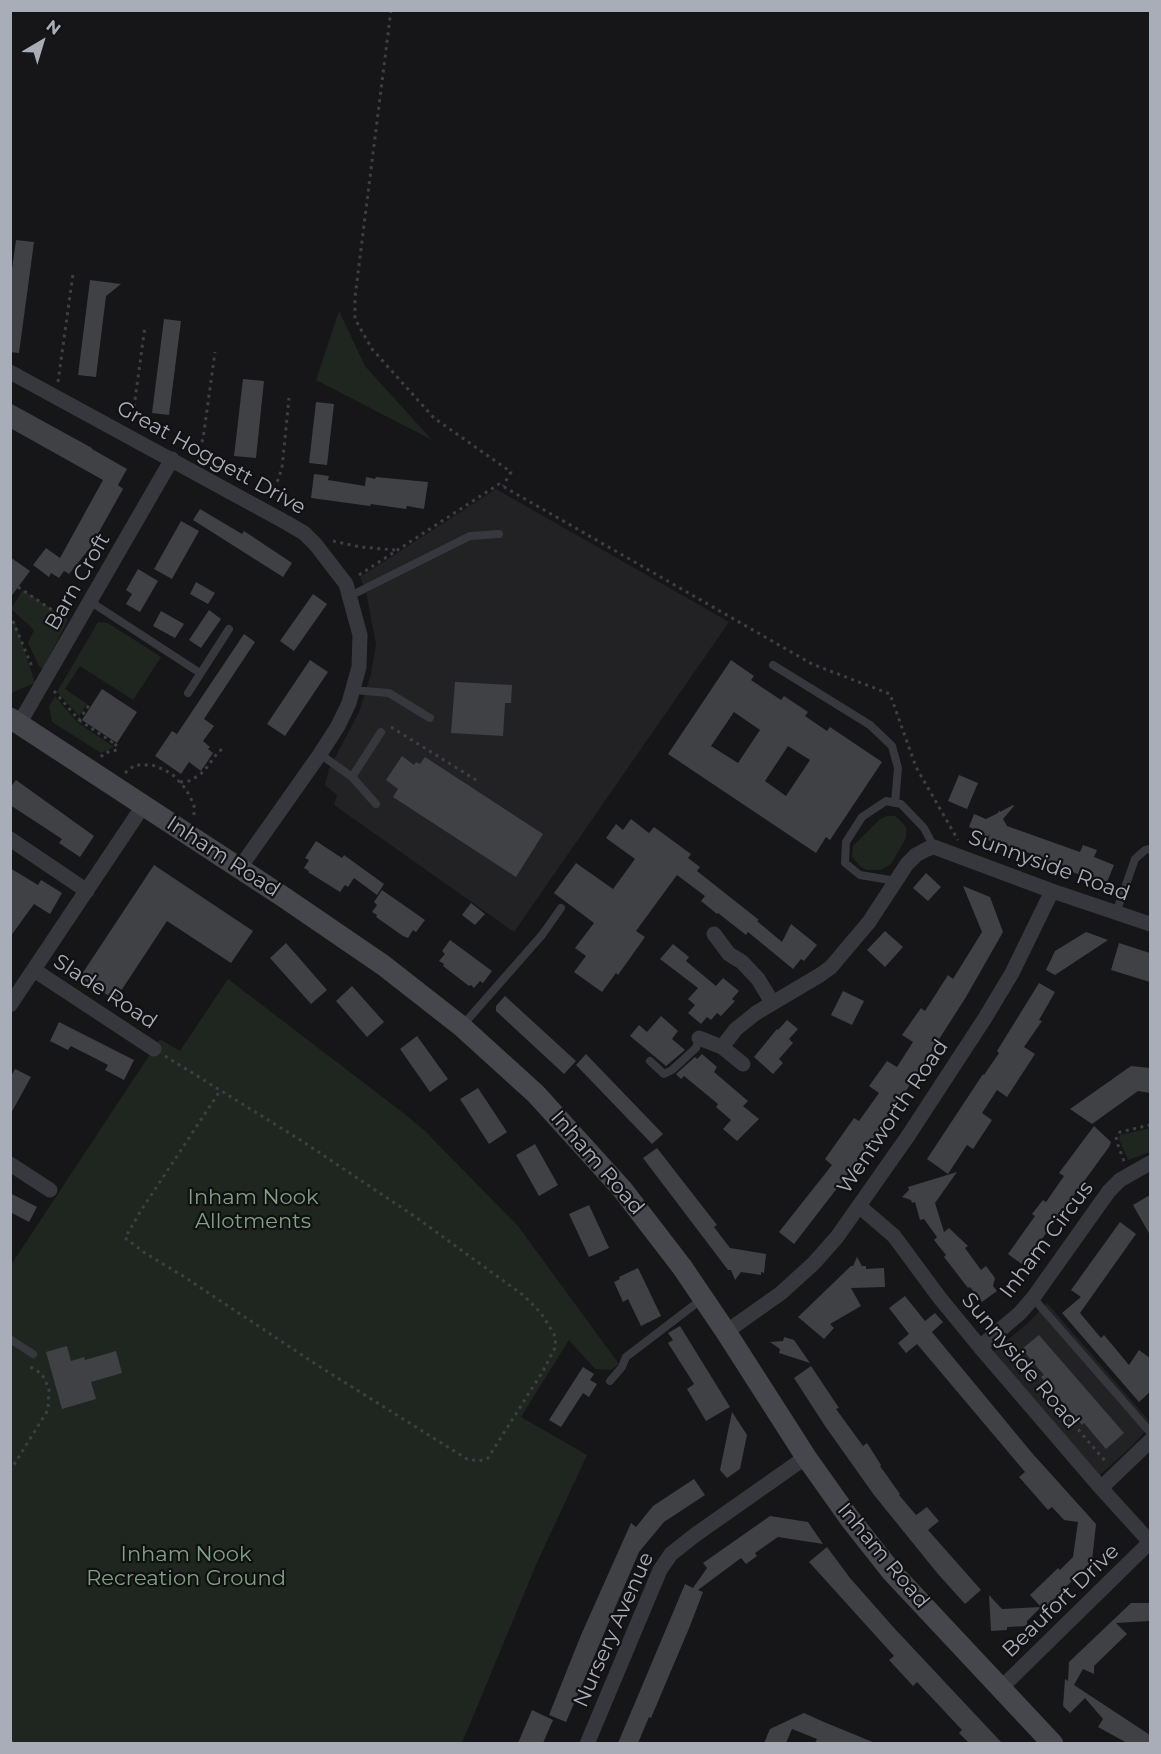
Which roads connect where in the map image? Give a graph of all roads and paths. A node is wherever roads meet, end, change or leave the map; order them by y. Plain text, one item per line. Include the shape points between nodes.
1 (391, 10) edge
2 (73, 274) dead end
3 (146, 326) dead end
4 (215, 352) dead end
5 (10, 372) edge
6 (56, 396) junction
7 (289, 398) dead end
8 (131, 436) junction
9 (172, 459) junction
10 (191, 469) junction
11 (503, 486) junction
12 (262, 509) junction
13 (304, 533) junction
14 (499, 534) dead end
15 (397, 550) junction
16 (18, 587) dead end
17 (348, 590) junction
18 (91, 602) junction
19 (10, 614) edge
20 (77, 626) junction
21 (229, 629) dead end
22 (772, 665) dead end
23 (200, 673) junction
24 (43, 684) junction
25 (353, 690) junction
26 (188, 693) dead end
27 (89, 705) dead end
28 (430, 718) dead end
29 (79, 720) junction
30 (15, 721) edge
31 (381, 732) joint
32 (116, 736) dead end
33 (112, 742) junction
34 (225, 748) dead end
35 (110, 752) dead end
36 (320, 754) junction
37 (352, 777) junction
38 (476, 780) dead end
39 (180, 782) junction
40 (114, 786) junction
41 (895, 803) junction
42 (376, 804) dead end
43 (143, 806) junction
44 (184, 832) junction
45 (10, 839) edge
46 (934, 847) junction
47 (1150, 849) edge
48 (969, 860) junction
49 (239, 869) junction
50 (896, 881) junction
51 (87, 891) junction
52 (1052, 891) junction
53 (561, 908) dead end
54 (1116, 913) junction
55 (1150, 924) edge
56 (714, 934) dead end
57 (34, 970) junction
58 (772, 1002) junction
59 (10, 1005) edge
60 (461, 1026) junction
61 (699, 1038) joint
62 (722, 1047) junction
63 (154, 1048) joint
64 (650, 1061) dead end
65 (743, 1064) dead end
66 (220, 1091) junction
67 (1150, 1125) edge
68 (1150, 1163) edge
69 (10, 1164) edge
70 (1128, 1174) junction
71 (50, 1190) dead end
72 (859, 1206) junction
73 (704, 1298) junction
74 (1033, 1298) junction
75 (726, 1332) junction
76 (10, 1339) edge
77 (1006, 1344) dead end
78 (980, 1347) junction
79 (33, 1354) dead end
80 (26, 1364) dead end
81 (610, 1381) dead end
82 (1150, 1432) edge
83 (1150, 1441) edge
84 (806, 1457) junction
85 (10, 1471) edge
86 (1117, 1474) junction
87 (1101, 1488) junction
88 (10, 1505) edge
89 (10, 1527) edge
90 (1150, 1542) edge
91 (1000, 1689) junction
92 (10, 1741) edge
93 (16, 1743) edge
94 (587, 1743) edge
95 (1053, 1743) edge

1 - 11 path via 355,319 372,349 434,418 511,472
2 - 6 path
3 - 8 path
4 - 10 path via 203,439
5 - 6 street, Great Hoggett Drive
6 - 8 street, Great Hoggett Drive
7 - 12 path via 282,468
8 - 9 street, Great Hoggett Drive
9 - 10 street, Great Hoggett Drive
9 - 18 street, Barn Croft
10 - 12 street, Great Hoggett Drive
11 - 15 path via 499,484
11 - 48 path via 812,664 890,694 916,767
12 - 13 street, Great Hoggett Drive
13 - 15 path via 360,547
13 - 17 street, Great Hoggett Drive
14 - 17 lane via 471,536
15 - 17 path
16 - 20 path
17 - 25 street, Great Hoggett Drive via 360,635 359,667
18 - 20 street, Barn Croft
18 - 23 lane
19 - 24 path
20 - 24 street, Barn Croft
21 - 23 lane
22 - 41 lane via 870,725 892,747 898,768
23 - 26 lane
24 - 29 path
24 - 30 street, Barn Croft
25 - 28 lane via 389,693
25 - 36 street, Great Hoggett Drive via 338,726
27 - 29 path
29 - 33 path
30 - 40 street, Inham Road
31 - 37 lane
31 - 38 path via 387,724
32 - 33 path
33 - 35 path via 117,750
34 - 39 path via 198,776
36 - 37 lane
36 - 49 street, Great Hoggett Drive
37 - 42 lane
39 - 40 path via 161,768 141,765 128,769
39 - 44 path via 191,796 195,810
40 - 43 street, Inham Road
41 - 46 lane via 902,804 924,828
41 - 50 lane via 886,801 862,817 846,842 845,863 860,875
43 - 44 street, Inham Road
43 - 51 street
44 - 49 street, Inham Road
45 - 51 street
46 - 48 street, Sunnyside Road
46 - 50 street via 916,855
47 - 54 lane via 1135,859
48 - 52 street, Sunnyside Road
49 - 60 street, Inham Road via 383,965
50 - 58 street via 869,922 831,967
51 - 57 street
52 - 54 street, Sunnyside Road
52 - 72 street, Wentworth Road via 990,1009
53 - 60 lane via 543,935
54 - 55 street, Sunnyside Road
56 - 58 street via 729,954 758,979
57 - 59 street
57 - 63 street, Slade Road
58 - 62 street via 736,1029
60 - 73 street, Inham Road via 572,1132 640,1212
61 - 62 street
61 - 64 lane via 696,1048 664,1074
62 - 65 street
63 - 66 path
66 - 66 path via 417,1218 523,1295 541,1313 554,1334 556,1346 489,1458 467,1459 125,1238
67 - 70 path via 1117,1136
68 - 70 street, Inham Circus
69 - 71 street
70 - 74 street, Inham Circus via 1109,1191
72 - 75 street, Wentworth Road via 814,1263 781,1293
72 - 78 street, Sunnyside Road via 894,1236
73 - 75 street, Inham Road
73 - 81 lane via 626,1357
74 - 78 street, Inham Circus
74 - 82 lane
75 - 84 street, Inham Road
76 - 79 lane
77 - 86 path
78 - 87 street, Sunnyside Road
80 - 85 path via 42,1374 48,1389 48,1410
83 - 86 street
84 - 91 street, Inham Road via 891,1570
84 - 94 street, Nursery Avenue via 671,1554 660,1570
86 - 87 street
87 - 90 street, Sunnyside Road
88 - 89 path
90 - 91 street, Beaufort Drive
91 - 95 street, Inham Road
92 - 93 path

